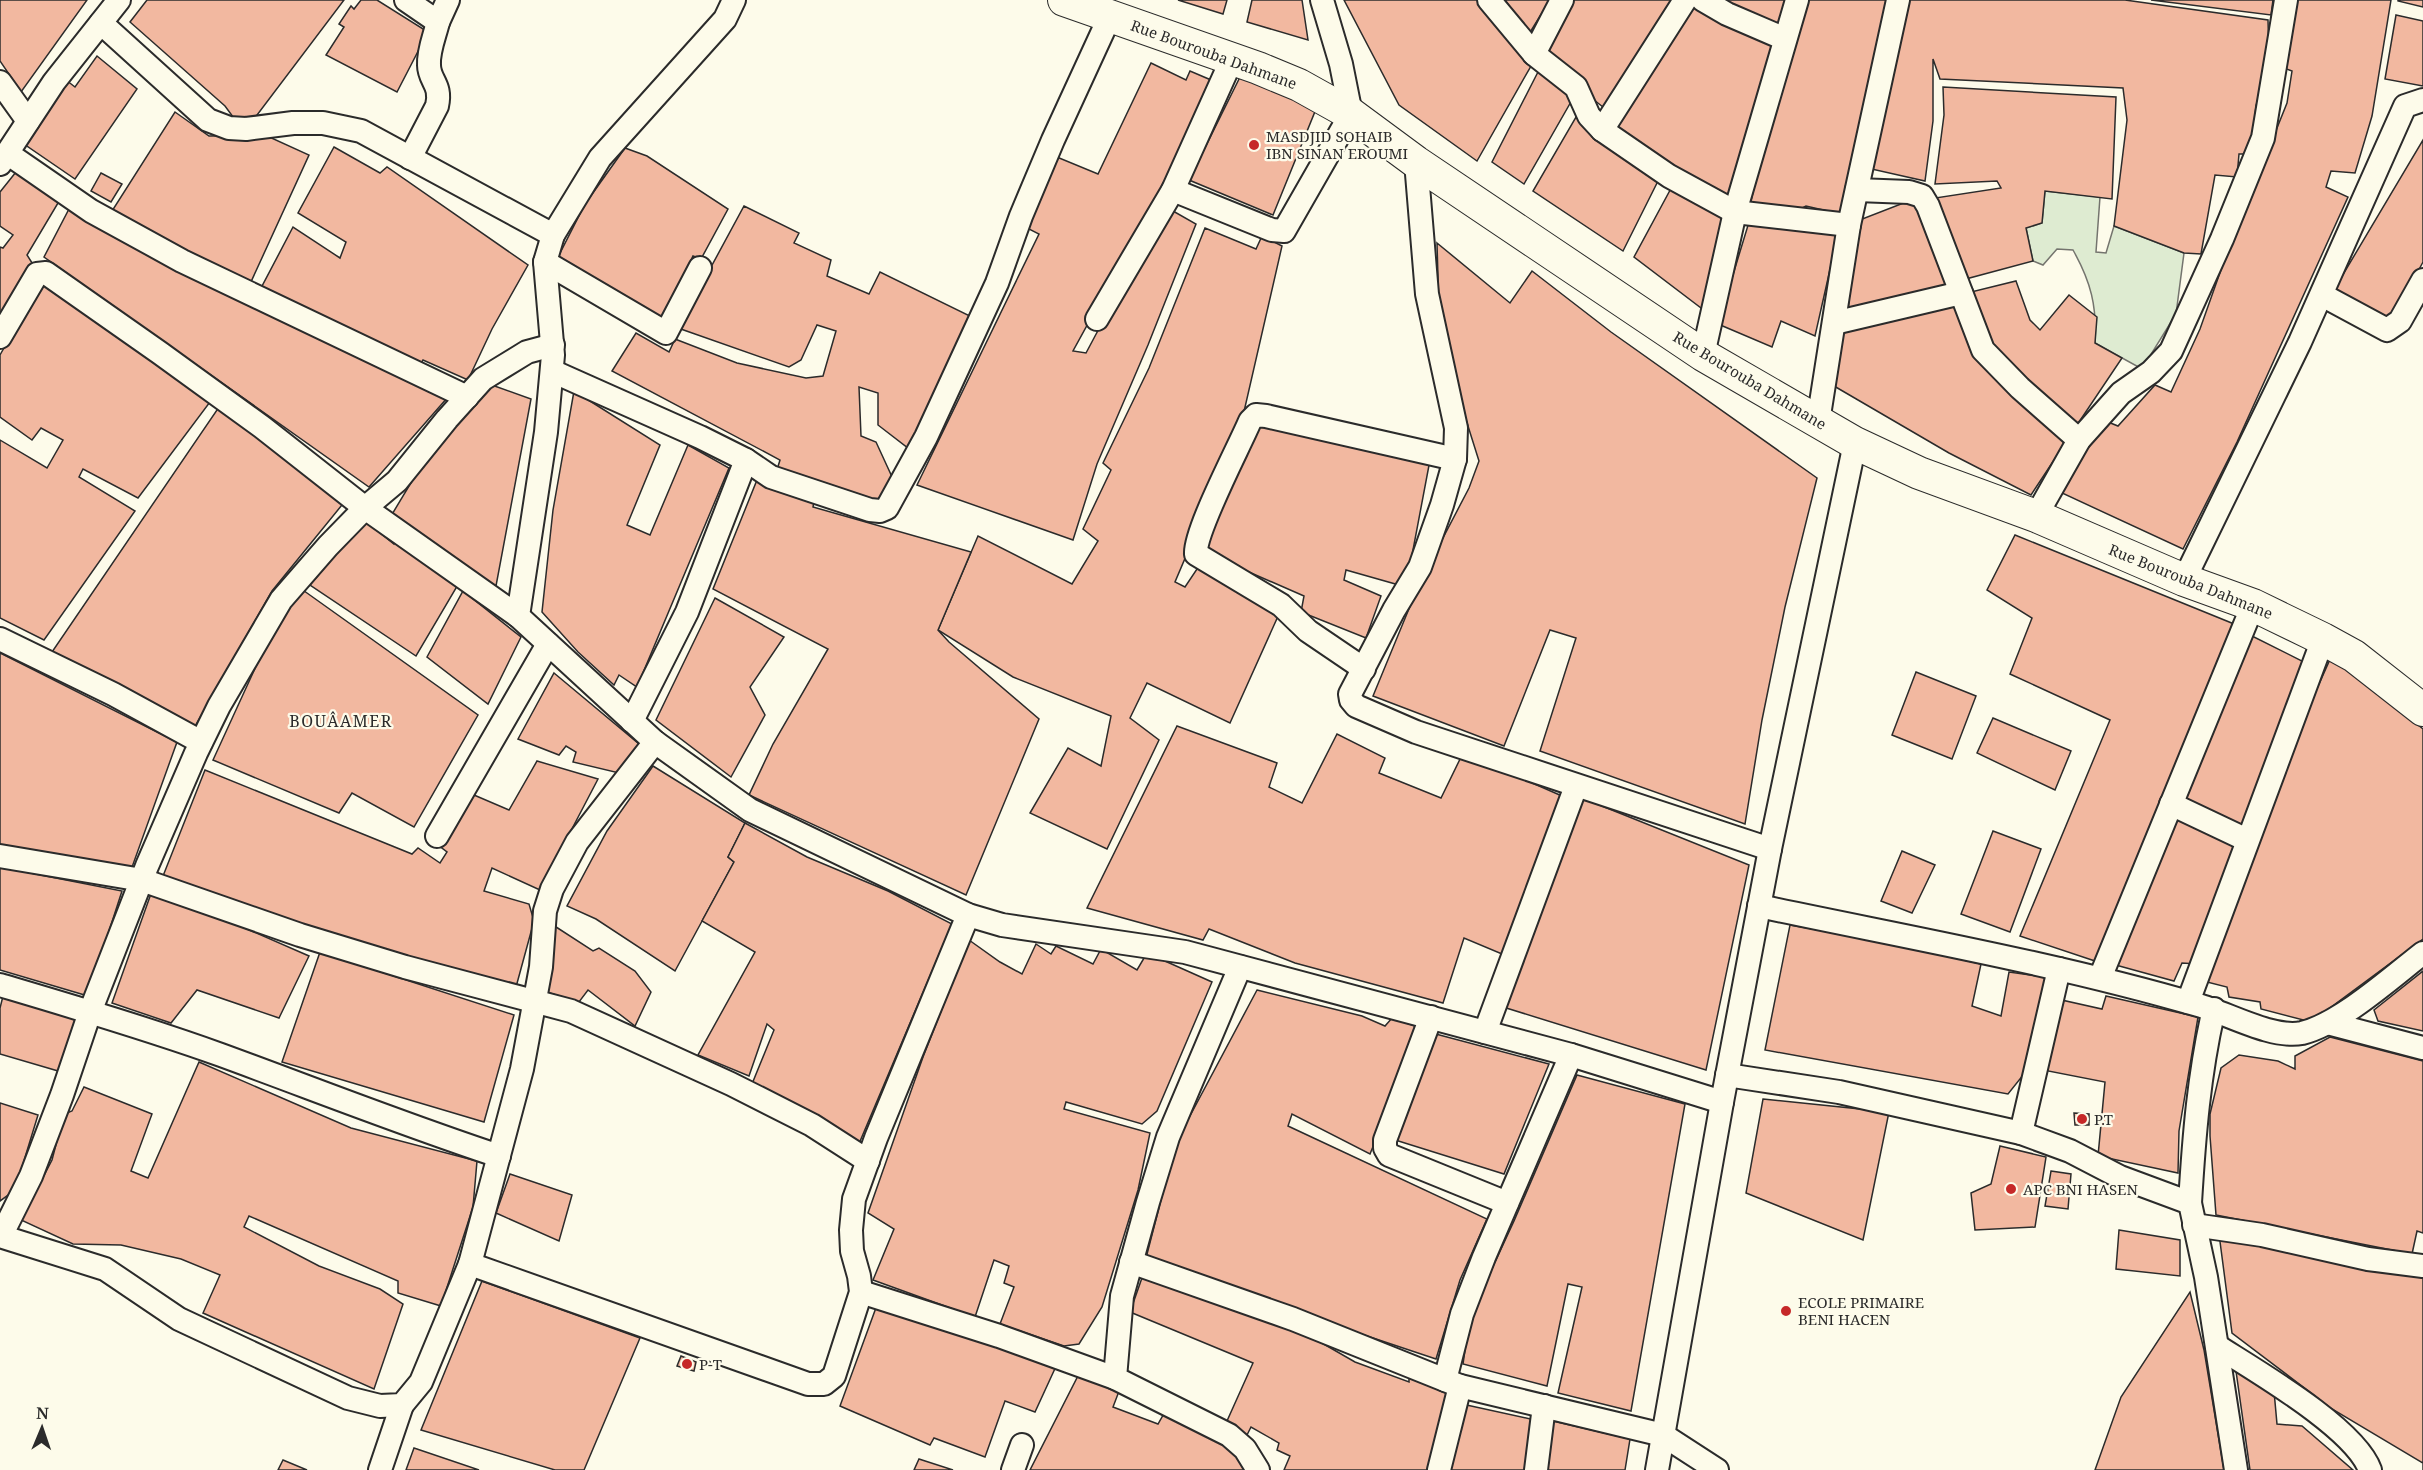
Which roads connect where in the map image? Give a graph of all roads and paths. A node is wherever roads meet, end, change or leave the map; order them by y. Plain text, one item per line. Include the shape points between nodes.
1 (119, 0) edge
2 (406, 0) edge
3 (448, 0) edge
4 (734, 0) edge
5 (1064, 0) edge
6 (1322, 0) edge
7 (1489, 0) edge
8 (1562, 0) edge
9 (1685, 0) edge
10 (1703, 0) edge
11 (1797, 0) edge
12 (1898, 0) edge
13 (2286, 0) edge
14 (1110, 16) junction
15 (438, 22) junction
16 (101, 23) junction
17 (1785, 39) junction
18 (1534, 54) junction
19 (1232, 59) junction
20 (0, 82) edge
21 (2423, 100) edge
22 (1351, 114) junction
23 (28, 121) junction
24 (1602, 130) junction
25 (410, 158) junction
26 (4, 159) edge
27 (1416, 162) junction
28 (1173, 190) junction
29 (1857, 190) junction
30 (1735, 212) junction
31 (1849, 225) junction
32 (553, 235) junction
33 (545, 262) junction
34 (700, 268) dead end
35 (2423, 280) edge
36 (1961, 293) junction
37 (2322, 295) junction
38 (1098, 319) dead end
39 (1834, 323) junction
40 (0, 337) edge
41 (553, 345) junction
42 (1704, 356) junction
43 (552, 371) junction
44 (467, 397) junction
45 (1818, 422) junction
46 (2079, 440) junction
47 (1855, 443) junction
48 (1455, 459) junction
49 (746, 460) junction
50 (365, 508) junction
51 (2036, 516) junction
52 (2184, 580) junction
53 (2253, 606) junction
54 (518, 616) junction
55 (0, 639) edge
56 (2324, 639) junction
57 (548, 644) junction
58 (1364, 669) junction
59 (2423, 710) edge
60 (632, 721) junction
61 (201, 742) junction
62 (655, 742) junction
63 (1576, 786) junction
64 (2171, 804) junction
65 (437, 836) dead end
66 (2247, 840) junction
67 (1770, 849) junction
68 (0, 856) edge
69 (142, 880) junction
70 (1759, 906) junction
71 (968, 915) junction
72 (2423, 953) edge
73 (1240, 967) junction
74 (2059, 969) junction
75 (2100, 978) junction
76 (0, 985) edge
77 (534, 1001) junction
78 (2188, 1002) junction
79 (2214, 1009) junction
80 (90, 1012) junction
81 (1431, 1017) junction
82 (2328, 1023) junction
83 (1485, 1032) junction
84 (2423, 1048) edge
85 (1571, 1054) junction
86 (1727, 1075) junction
87 (1722, 1102) junction
88 (2021, 1133) junction
89 (499, 1156) junction
90 (868, 1161) junction
91 (1508, 1203) junction
92 (2190, 1203) junction
93 (2194, 1225) junction
94 (1, 1236) edge
95 (1131, 1262) junction
96 (470, 1264) junction
97 (2423, 1266) edge
98 (861, 1292) junction
99 (2217, 1346) junction
100 (1115, 1378) junction
101 (1453, 1383) junction
102 (402, 1405) junction
103 (1544, 1406) junction
104 (1663, 1435) junction
105 (1022, 1445) dead end
106 (380, 1470) edge
107 (1013, 1470) edge
108 (1257, 1470) edge
109 (1439, 1470) edge
110 (1536, 1470) edge
111 (1657, 1470) edge
112 (1717, 1470) edge
113 (2236, 1470) edge
114 (2370, 1470) edge

1 - 16 street
2 - 15 street
3 - 15 street
4 - 32 street via 725,19 600,158
5 - 14 street, Rue Bourouba Dahmane
6 - 22 street
7 - 18 street
8 - 18 street
9 - 24 street
10 - 17 street
11 - 17 street
12 - 29 street
13 - 46 street via 2263,138 2171,351 2151,372 2121,393
14 - 19 street, Rue Bourouba Dahmane
14 - 49 street via 1020,216 992,293 926,437 887,508 870,510 792,485
15 - 25 street via 428,67 439,98
16 - 23 street
16 - 25 street via 208,120 246,129 322,123 361,131
17 - 30 street
18 - 24 street via 1576,87 1589,117
19 - 22 street, Rue Bourouba Dahmane via 1299,85
19 - 28 street
20 - 23 street
21 - 37 street via 2405,106
22 - 27 street, Rue Bourouba Dahmane
22 - 28 street via 1284,231 1272,230
23 - 26 street
24 - 30 street via 1670,176
25 - 32 street
26 - 44 street via 182,261
27 - 42 street, Rue Bourouba Dahmane
27 - 48 street via 1427,294 1456,428
28 - 38 street
29 - 31 street
29 - 36 street via 1922,196
30 - 31 street
30 - 42 street
31 - 39 street
32 - 33 street
33 - 34 street via 666,333
33 - 41 street
35 - 37 street via 2400,321 2387,330
36 - 39 street
36 - 46 street via 1983,350
37 - 52 street
39 - 45 street
40 - 50 street via 37,274 46,273 253,420
41 - 43 street
41 - 44 street via 527,352 504,365 483,379
42 - 45 street, Rue Bourouba Dahmane
43 - 49 street
43 - 54 street
44 - 50 street via 397,481
45 - 47 street, Rue Bourouba Dahmane
46 - 51 street
47 - 51 street, Rue Bourouba Dahmane via 1919,473
47 - 67 street
48 - 58 street via 1420,567
48 - 58 street via 1256,415 1202,528 1196,554 1281,605 1308,630
49 - 60 street via 687,612
50 - 54 street
50 - 61 street via 281,600
51 - 52 street, Rue Bourouba Dahmane
52 - 53 street, Rue Bourouba Dahmane
53 - 56 street, Rue Bourouba Dahmane
53 - 64 street
54 - 57 street
55 - 61 street
56 - 59 street, Rue Bourouba Dahmane via 2354,656
56 - 66 street
57 - 60 street
57 - 65 street
58 - 63 street via 1350,694 1356,705 1416,732
60 - 62 street
61 - 69 street
62 - 71 street via 750,810
62 - 77 street via 576,842 552,889 545,911
63 - 67 street
63 - 83 street
64 - 66 street
64 - 75 street
66 - 78 street
67 - 70 street
68 - 69 street
69 - 77 street via 300,935
69 - 80 street
70 - 74 street
70 - 86 street
71 - 73 street via 1002,925 1185,952
71 - 90 street
72 - 82 street
73 - 81 street
73 - 95 street via 1168,1137
74 - 75 street
74 - 88 street
75 - 78 street
76 - 80 street
77 - 89 street via 522,1069
77 - 90 street via 571,1011 731,1084 812,1125
78 - 79 street
79 - 82 street via 2283,1033 2302,1033
79 - 92 street via 2196,1116
80 - 89 street
80 - 94 street via 31,1176
81 - 83 street
81 - 91 street via 1385,1148 1389,1155
82 - 84 street
83 - 85 street
85 - 87 street
85 - 91 street
86 - 87 street
86 - 88 street via 1839,1092
87 - 104 street
88 - 92 street
89 - 96 street
90 - 98 street via 854,1199 850,1230
91 - 101 street via 1462,1314
92 - 93 street
93 - 97 street
93 - 99 street
94 - 102 street via 105,1269 179,1319 348,1398 380,1406
95 - 100 street via 1122,1296
95 - 101 street via 1293,1319
96 - 98 street via 808,1384 824,1384 834,1376
96 - 102 street via 421,1382
98 - 100 street
99 - 113 street
99 - 114 street via 2286,1390 2340,1432 2360,1450
100 - 108 street via 1229,1435 1245,1449
101 - 103 street
101 - 109 street
102 - 106 street
103 - 104 street
103 - 110 street
104 - 111 street
104 - 112 street
105 - 107 street

